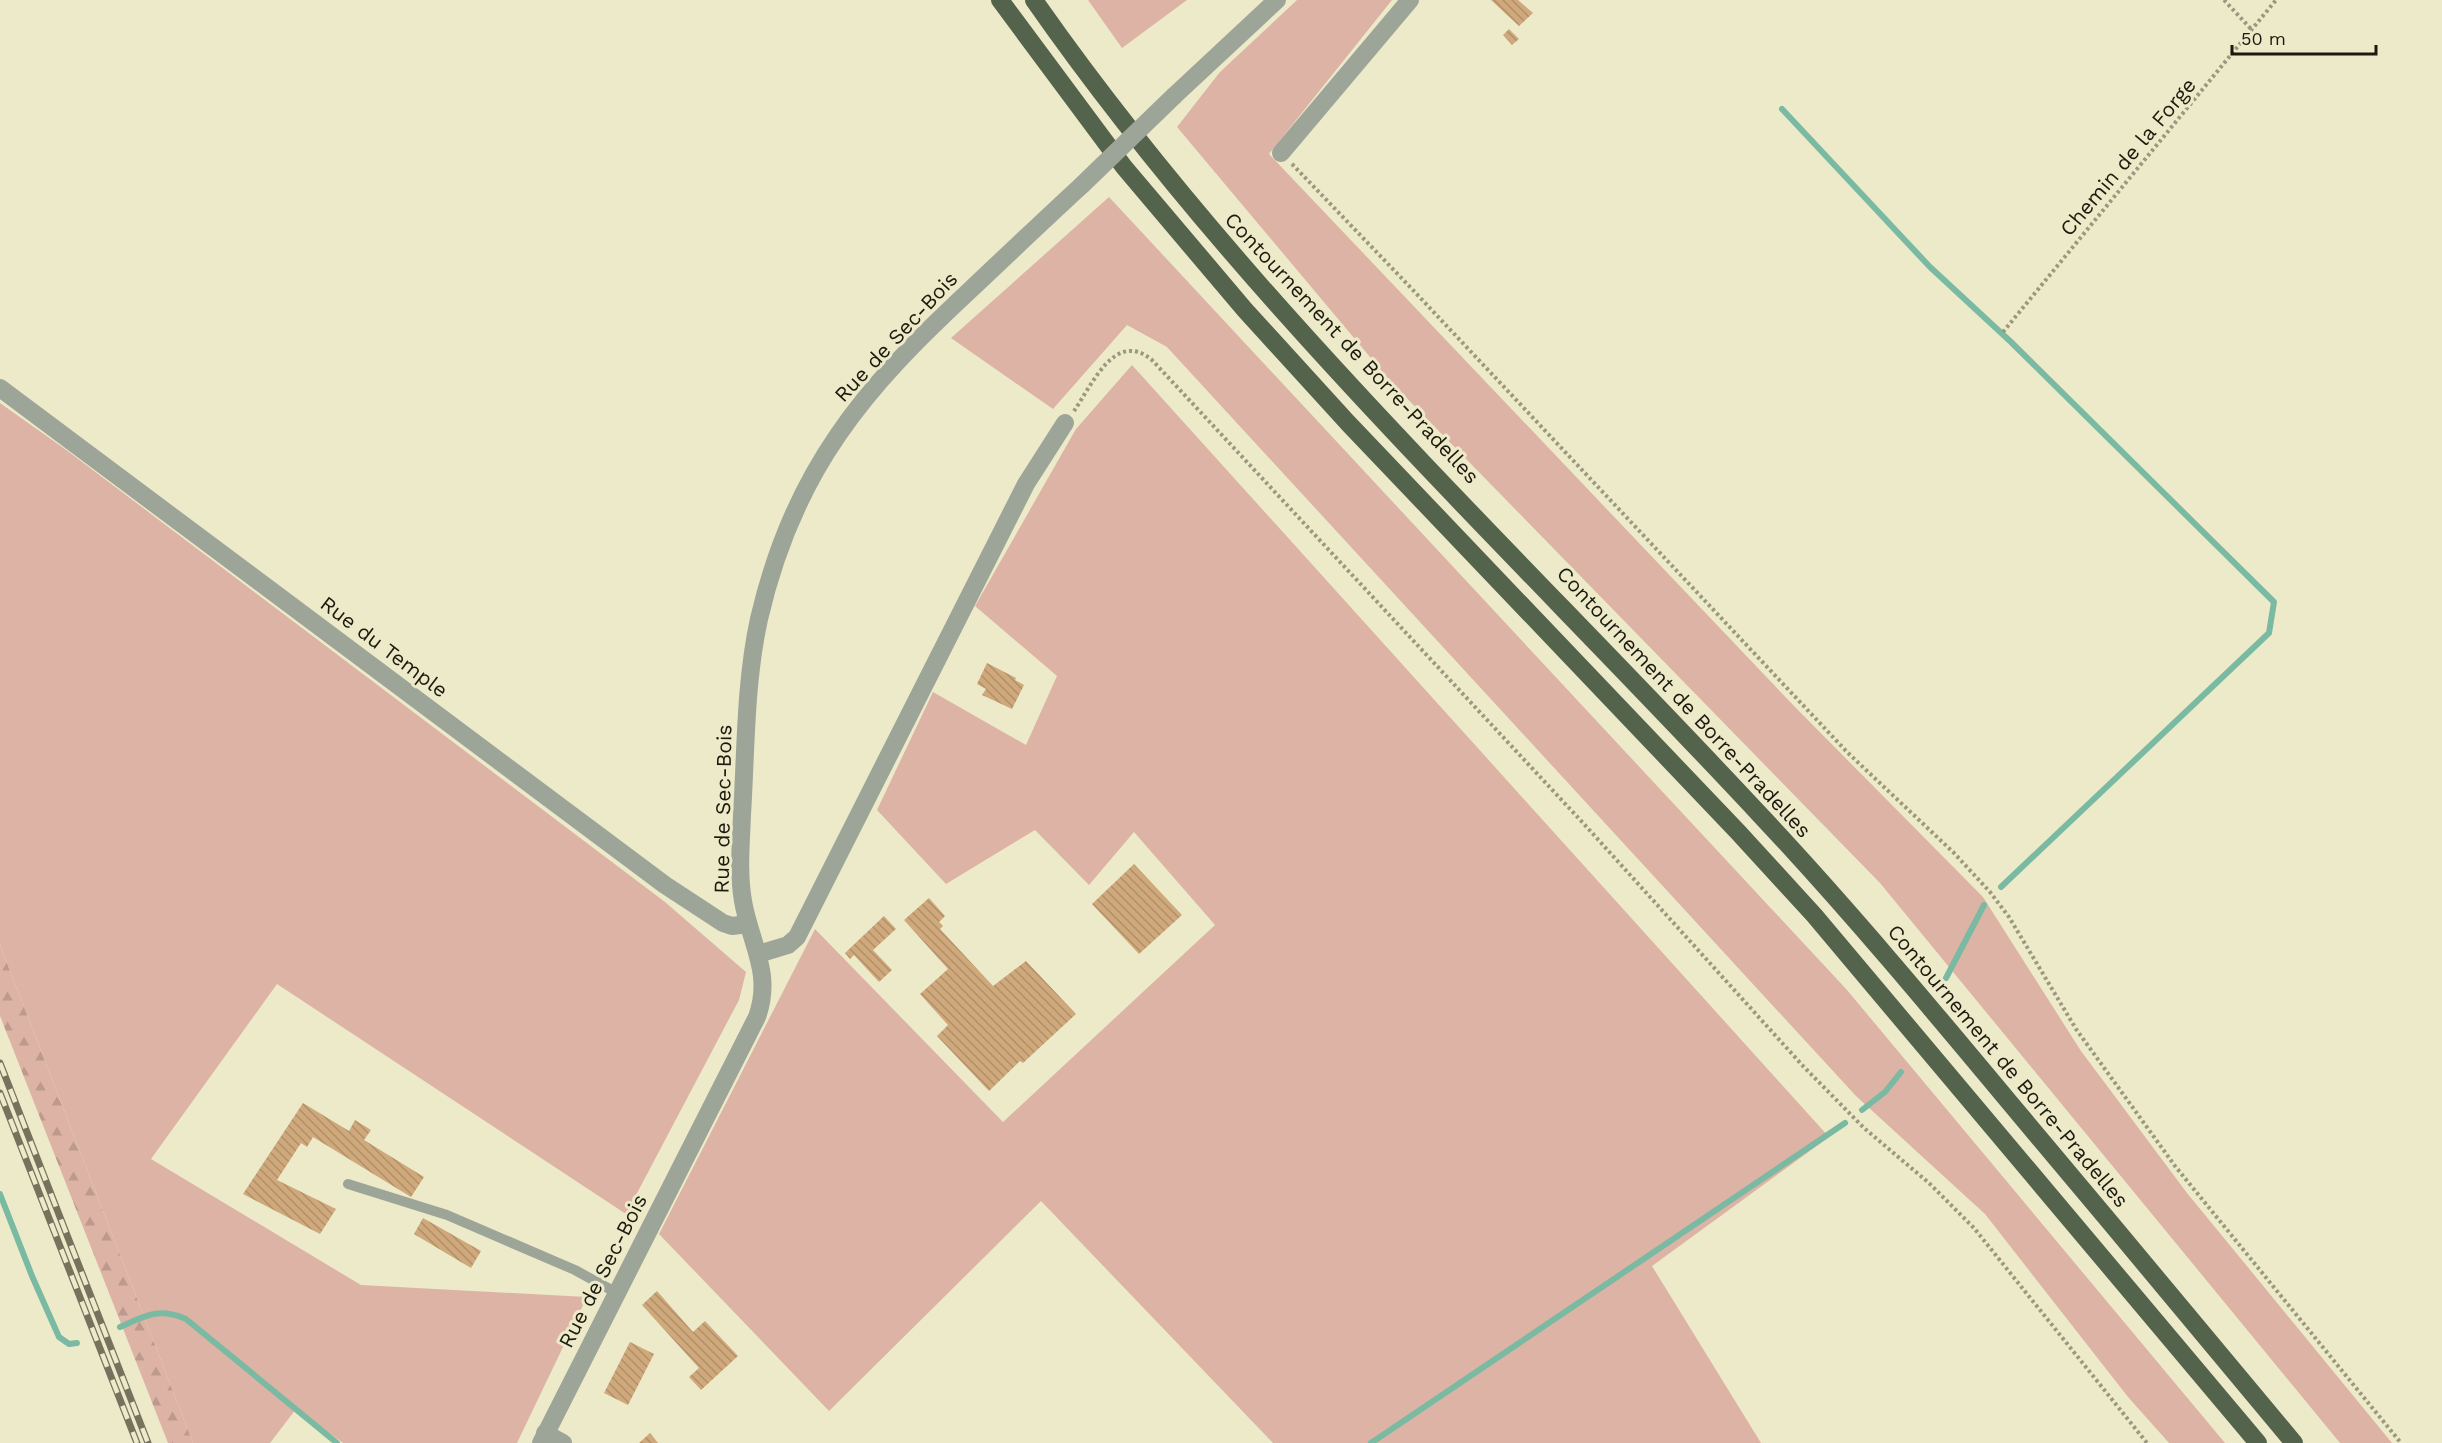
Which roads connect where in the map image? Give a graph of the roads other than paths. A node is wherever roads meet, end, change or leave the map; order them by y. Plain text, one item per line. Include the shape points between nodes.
1 (1000, 0) edge
2 (1034, 0) edge
3 (1277, 0) edge
4 (1410, 0) edge
5 (1281, 153) road end
6 (0, 387) edge
7 (1065, 423) road end
8 (748, 924) junction
9 (758, 954) junction
10 (348, 1184) dead end
11 (617, 1293) junction
12 (543, 1438) edge
13 (563, 1443) edge
14 (2258, 1443) edge
15 (2294, 1443) edge

1 - 14 highway via 1124,167 1245,310 1814,915
2 - 15 highway, Contournement de Borre-Pradelles via 1136,136 1248,272 1814,873
3 - 8 street, Rue de Sec-Bois, bridge via 933,326 878,382 838,434 784,537 752,658 740,859
4 - 5 street
6 - 8 street, Rue du Temple via 665,885 723,923
7 - 9 street via 1026,484 797,937 788,945
8 - 9 street, Rue de Sec-Bois
9 - 11 street, Rue de Sec-Bois via 763,980 757,1017
10 - 11 lane via 447,1215 575,1270
11 - 12 street, Rue de Sec-Bois
12 - 13 street

